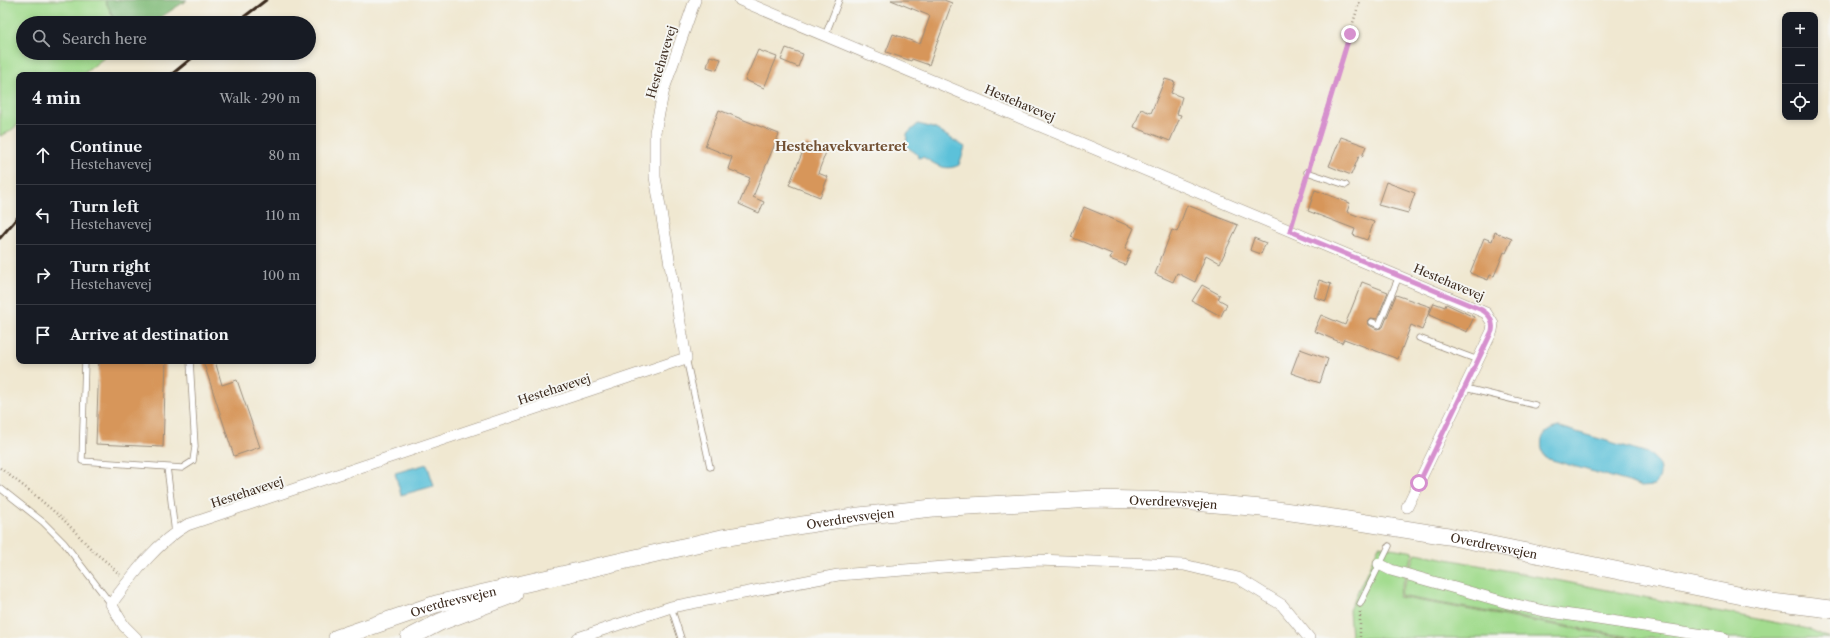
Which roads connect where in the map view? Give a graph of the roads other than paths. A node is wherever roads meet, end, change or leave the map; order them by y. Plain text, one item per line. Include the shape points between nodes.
1 (695, 0) edge
2 (740, 0) edge
3 (839, 0) edge
4 (825, 36) junction
5 (1307, 172) road end
6 (1346, 185) dead end
7 (1399, 276) junction
8 (1372, 322) dead end
9 (1419, 338) dead end
10 (686, 358) junction
11 (1478, 360) junction
12 (85, 364) edge
13 (190, 364) edge
14 (1465, 388) junction
15 (1535, 405) dead end
16 (167, 467) junction
17 (710, 467) dead end
18 (0, 488) edge
19 (1407, 507) dead end
20 (175, 532) junction
21 (1389, 546) dead end
22 (1379, 564) junction
23 (572, 573) junction
24 (1772, 602) junction
25 (111, 604) junction
26 (1360, 604) road end
27 (671, 607) junction
28 (1830, 609) edge
29 (1830, 620) edge
30 (124, 626) junction
31 (355, 633) edge
32 (124, 638) edge
33 (136, 638) edge
34 (337, 638) edge
35 (409, 638) edge
36 (578, 638) edge
37 (681, 638) edge
38 (1309, 638) edge
39 (1724, 638) edge

1 - 10 street, Hestehavevej via 664,89 655,132 655,177
2 - 4 street, Hestehavevej
3 - 4 lane
4 - 7 street, Hestehavevej
5 - 6 lane
7 - 8 lane via 1379,325
7 - 11 street, Hestehavevej via 1486,313 1493,324 1492,331
9 - 11 lane
10 - 17 lane
10 - 20 street, Hestehavevej via 187,525
11 - 14 street, Hestehavevej
12 - 16 lane via 82,461
13 - 16 lane via 195,447 193,462 182,468
14 - 15 lane
14 - 19 street, Hestehavevej
16 - 20 lane
18 - 25 lane via 48,527
20 - 25 street, Hestehavevej via 157,548
21 - 22 lane
22 - 26 lane
22 - 39 street via 1391,570 1544,611
23 - 24 main road, Overdrevsvejen via 722,538 859,516 933,508 1094,499 1182,501 1262,508 1448,536
23 - 31 main road, Overdrevsvejen via 442,602
23 - 35 main road, Overdrevsvejen via 440,622
24 - 28 main road, Overdrevsvejen
24 - 29 main road, Overdrevsvejen
25 - 30 street
27 - 36 street
27 - 37 lane
27 - 38 street via 838,575 1036,560 1184,565 1238,578 1282,605
30 - 32 street
30 - 33 street
31 - 34 main road, Overdrevsvejen

